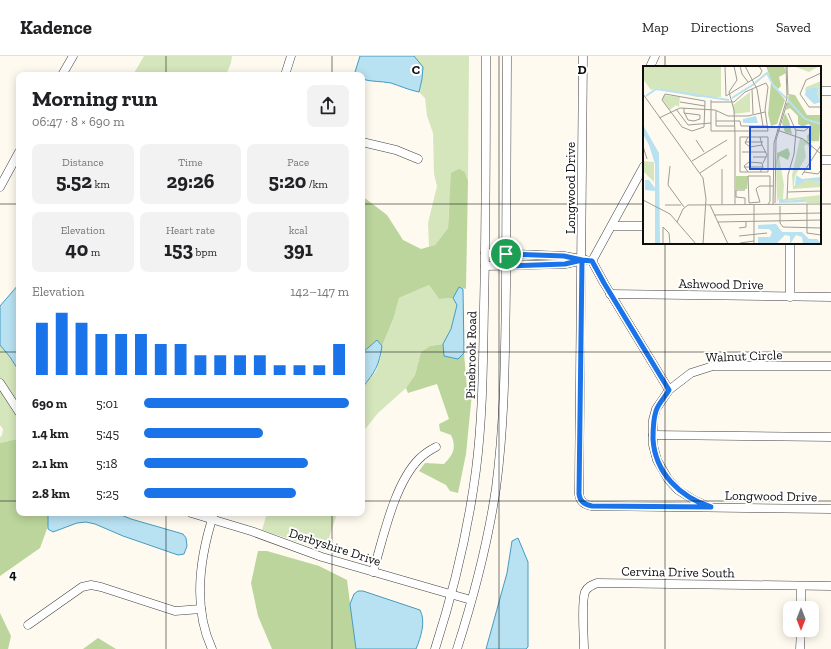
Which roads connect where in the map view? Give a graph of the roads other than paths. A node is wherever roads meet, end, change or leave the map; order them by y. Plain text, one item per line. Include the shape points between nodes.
1 (73, 56) edge
2 (291, 56) edge
3 (486, 56) edge
4 (507, 56) edge
5 (583, 56) edge
6 (654, 56) edge
7 (650, 66) edge
8 (64, 72) edge
9 (286, 72) edge
10 (365, 143) edge
11 (16, 158) edge
12 (418, 159) dead end
13 (643, 168) edge
14 (0, 187) edge
15 (612, 226) junction
16 (643, 226) edge
17 (790, 244) edge
18 (485, 253) junction
19 (506, 254) junction
20 (582, 260) junction
21 (592, 261) junction
22 (485, 266) junction
23 (506, 266) junction
24 (610, 294) junction
25 (790, 297) junction
26 (831, 297) edge
27 (831, 366) edge
28 (0, 383) edge
29 (669, 390) junction
30 (16, 407) edge
31 (653, 435) junction
32 (831, 437) edge
33 (436, 447) dead end
34 (711, 507) junction
35 (831, 509) edge
36 (213, 516) edge
37 (373, 572) junction
38 (801, 586) junction
39 (831, 586) edge
40 (451, 595) junction
41 (471, 600) junction
42 (801, 601) edge
43 (201, 609) junction
44 (28, 625) dead end
45 (801, 637) edge
46 (212, 649) edge
47 (435, 649) edge
48 (457, 649) edge
49 (584, 649) edge
50 (800, 649) edge

1 - 8 street
2 - 9 street
3 - 18 street, Pinebrook Road
4 - 19 street
5 - 20 street, Longwood Drive
6 - 7 street
10 - 12 street via 396,150
11 - 14 street
13 - 15 street
15 - 16 street
15 - 21 street
17 - 25 street
18 - 19 street
18 - 22 street, Pinebrook Road
19 - 20 street via 564,256
19 - 23 street
20 - 21 street
20 - 23 street via 565,264
20 - 34 street, Longwood Drive via 579,494 581,500 592,506
21 - 24 street
22 - 23 street
22 - 40 street, Pinebrook Road via 483,387 479,446 465,537
23 - 41 street via 505,374 499,459 491,515
24 - 25 street, Ashwood Drive
24 - 29 street
25 - 26 street, Ashwood Drive
27 - 29 street, Walnut Circle via 713,366 691,373
28 - 30 street
29 - 31 street, Walnut Circle via 656,410
31 - 32 street
31 - 34 street, Walnut Circle via 657,460 668,479 686,496
33 - 37 street via 418,460 409,472 394,504
34 - 35 street, Longwood Drive
36 - 37 street, Derbyshire Drive via 322,557
36 - 43 street via 202,559
37 - 40 street, Derbyshire Drive
38 - 39 street, Cervina Drive South
38 - 42 street
38 - 49 street, Cervina Drive South via 592,584 587,588 584,597
40 - 41 street, Derbyshire Drive
40 - 47 street, Pinebrook Road
41 - 48 street
43 - 44 street via 175,611 101,587 88,586 76,590
43 - 46 street
45 - 50 street

